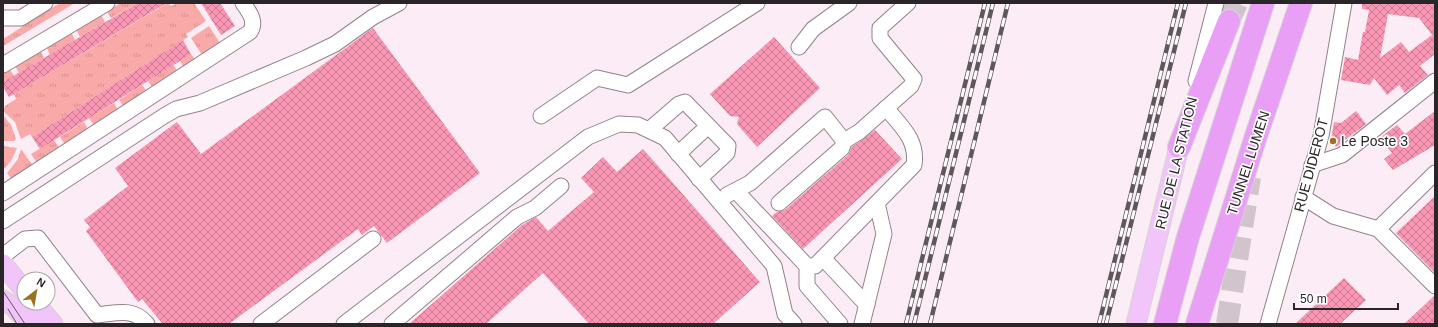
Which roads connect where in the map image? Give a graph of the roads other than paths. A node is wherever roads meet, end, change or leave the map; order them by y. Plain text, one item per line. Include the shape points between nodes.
1 (45, 3) edge
2 (107, 3) edge
3 (243, 3) edge
4 (399, 3) edge
5 (757, 3) edge
6 (849, 3) edge
7 (908, 3) edge
8 (1216, 3) edge
9 (1263, 3) edge
10 (1301, 3) edge
11 (1344, 3) edge
12 (3, 18) edge
13 (1229, 21) tunnel mouth
14 (799, 46) dead end
15 (3, 65) edge
16 (1435, 81) edge
17 (886, 108) junction
18 (541, 116) dead end
19 (708, 126) junction
20 (649, 130) junction
21 (844, 140) junction
22 (1179, 147) junction
23 (678, 154) junction
24 (1312, 165) junction
25 (1435, 174) edge
26 (699, 179) junction
27 (561, 186) dead end
28 (736, 191) junction
29 (3, 193) edge
30 (1303, 197) junction
31 (718, 200) junction
32 (779, 203) dead end
33 (877, 203) junction
34 (3, 221) edge
35 (1378, 229) junction
36 (374, 239) dead end
37 (3, 256) edge
38 (823, 258) junction
39 (3, 264) edge
40 (808, 266) junction
41 (16, 280) edge
42 (1435, 286) edge
43 (3, 300) edge
44 (867, 306) junction
45 (42, 311) edge
46 (29, 324) edge
47 (53, 324) edge
48 (147, 324) edge
49 (261, 324) edge
50 (344, 324) edge
51 (392, 324) edge
52 (794, 324) edge
53 (840, 324) edge
54 (862, 324) edge
55 (1136, 324) edge
56 (1164, 324) edge
57 (1197, 324) edge
58 (1268, 324) edge

1 - 12 street via 21,18
2 - 15 street
3 - 29 street via 253,20 250,32
4 - 34 street via 372,16 320,52 200,103 176,109
5 - 18 street via 628,85 598,78
6 - 14 street via 813,29
7 - 17 street via 880,28 880,38 914,79 911,86
8 - 22 street, RUE DE LA STATION
9 - 56 highway via 1188,237
10 - 57 highway, TUNNEL LUMEN
11 - 24 street, RUE DIDEROT via 1321,136
13 - 22 highway
16 - 24 street via 1342,154
17 - 21 street via 859,132
17 - 33 street via 909,136 916,154 914,165
19 - 20 street via 685,102 679,104
19 - 23 street
19 - 26 street via 728,146 727,153
20 - 23 street via 665,138
20 - 50 street via 638,125 619,124 588,137
21 - 28 street via 825,118 750,183
21 - 32 street via 842,148
22 - 55 main road, RUE DE LA STATION
23 - 26 street
24 - 30 street, RUE DIDEROT
25 - 35 street
26 - 31 street
27 - 51 street via 535,208 517,217
28 - 31 street
28 - 40 street
30 - 35 street via 1333,216
30 - 58 street, RUE DIDEROT
31 - 52 street via 774,266 785,314
33 - 38 street
33 - 44 street via 884,234
35 - 42 street
36 - 49 street
37 - 48 street via 25,239 38,238 97,315 123,311 134,313
38 - 40 street via 815,266
38 - 44 street
39 - 41 main road
40 - 53 street via 807,286
43 - 46 main road via 14,307
44 - 54 street
45 - 47 main road

